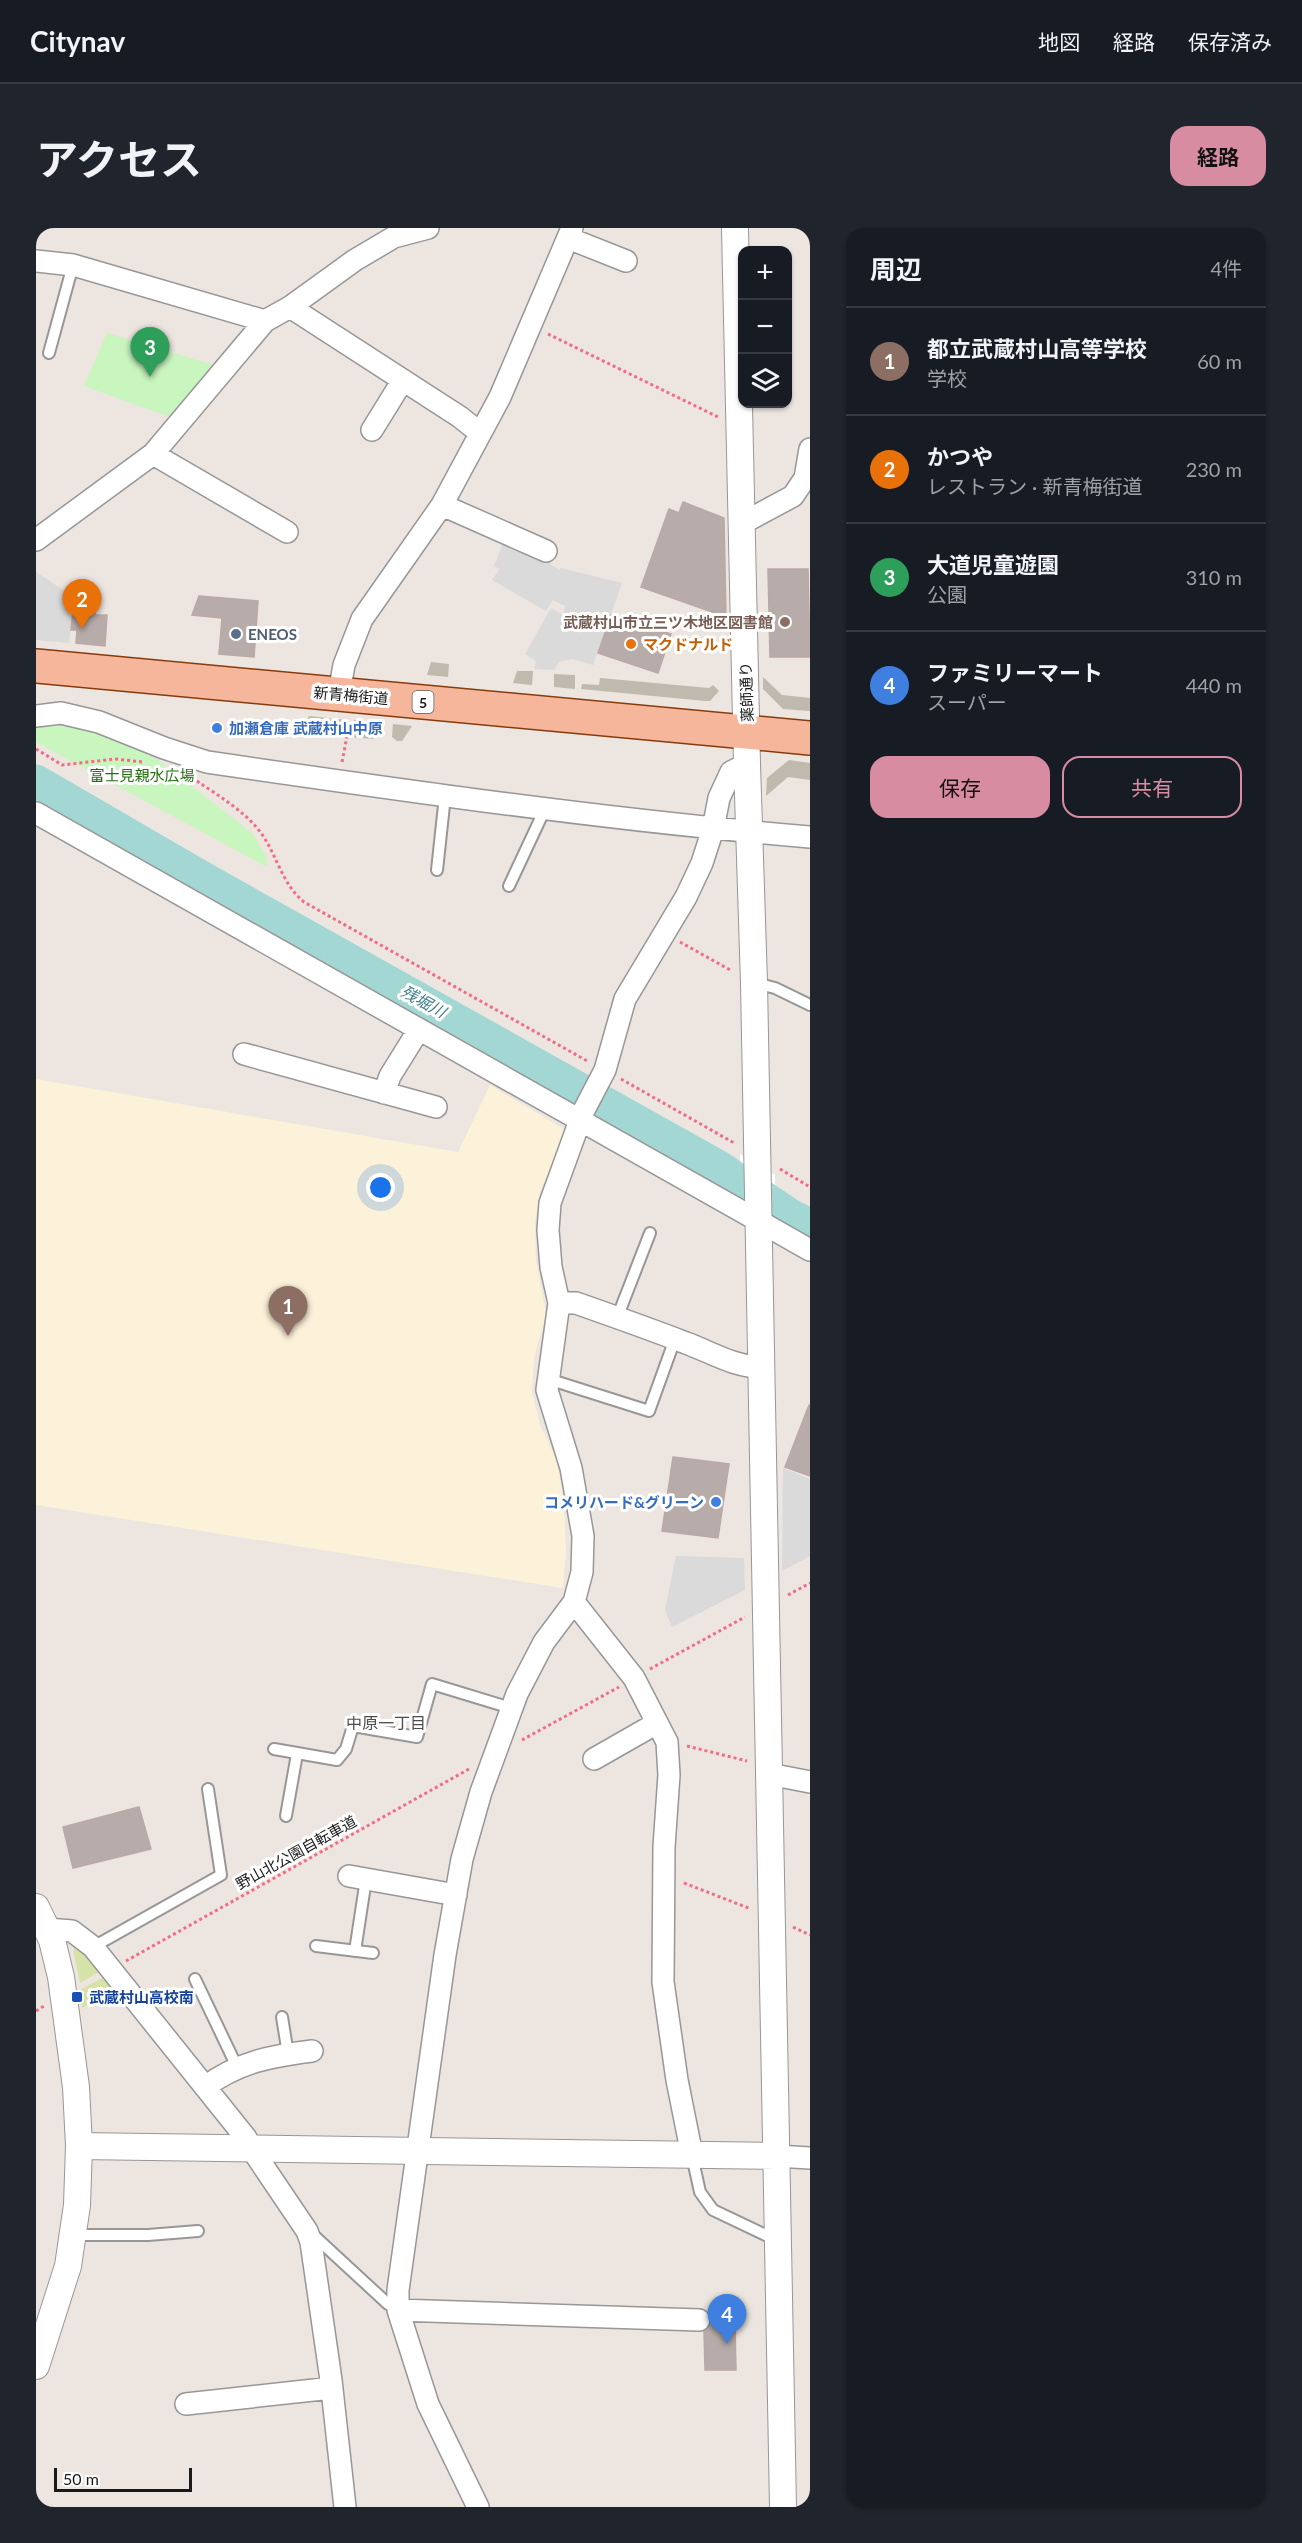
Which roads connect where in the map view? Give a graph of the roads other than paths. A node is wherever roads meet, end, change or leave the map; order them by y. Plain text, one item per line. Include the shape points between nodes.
1 (428, 228) edge
2 (735, 228) edge
3 (385, 232) edge
4 (570, 233) edge
5 (36, 261) edge
6 (626, 261) dead end
7 (73, 265) junction
8 (291, 307) junction
9 (265, 321) junction
10 (49, 353) dead end
11 (403, 380) junction
12 (372, 429) dead end
13 (480, 433) junction
14 (810, 449) edge
15 (153, 454) junction
16 (442, 505) junction
17 (741, 524) junction
18 (287, 532) dead end
19 (36, 540) edge
20 (546, 551) dead end
21 (36, 666) edge
22 (347, 694) junction
23 (36, 716) edge
24 (748, 731) junction
25 (810, 738) edge
26 (747, 764) junction
27 (445, 796) junction
28 (545, 809) junction
29 (36, 813) edge
30 (713, 829) junction
31 (748, 832) junction
32 (810, 837) edge
33 (437, 870) dead end
34 (509, 886) dead end
35 (746, 979) junction
36 (810, 1005) edge
37 (418, 1031) junction
38 (244, 1054) dead end
39 (384, 1093) junction
40 (436, 1107) dead end
41 (581, 1116) junction
42 (758, 1218) junction
43 (650, 1233) dead end
44 (810, 1250) edge
45 (559, 1303) junction
46 (617, 1318) junction
47 (675, 1339) junction
48 (761, 1367) junction
49 (548, 1379) junction
50 (574, 1602) junction
51 (511, 1708) junction
52 (657, 1723) junction
53 (274, 1749) dead end
54 (297, 1754) junction
55 (594, 1759) dead end
56 (769, 1768) junction
57 (810, 1782) edge
58 (208, 1789) dead end
59 (286, 1816) dead end
60 (357, 1878) joint
61 (456, 1896) junction
62 (41, 1918) edge
63 (316, 1946) dead end
64 (93, 1947) junction
65 (355, 1951) junction
66 (373, 1953) dead end
67 (195, 1979) dead end
68 (282, 2017) dead end
69 (312, 2051) dead end
70 (288, 2054) junction
71 (237, 2067) junction
72 (206, 2087) junction
73 (79, 2146) junction
74 (251, 2148) junction
75 (417, 2151) junction
76 (692, 2155) junction
77 (776, 2156) junction
78 (810, 2158) edge
79 (198, 2231) dead end
80 (307, 2231) junction
81 (74, 2235) junction
82 (778, 2241) junction
83 (398, 2310) junction
84 (699, 2320) dead end
85 (38, 2353) edge
86 (332, 2388) junction
87 (186, 2404) dead end
88 (345, 2507) edge
89 (478, 2507) edge
90 (783, 2507) edge

1 - 3 street
2 - 17 street, 薬師通り
3 - 8 street via 355,260
4 - 6 street
4 - 13 street via 500,397
5 - 7 street
7 - 9 street
7 - 10 lane
8 - 9 street
8 - 11 street
9 - 15 street
11 - 12 street
11 - 13 street
13 - 16 street
14 - 17 street via 805,478 793,496
15 - 18 street
15 - 19 street
16 - 20 street
16 - 22 street via 362,619 344,665
17 - 24 street, 薬師通り
21 - 22 main road, 新青梅街道 / 5
22 - 24 main road, 新青梅街道 / 5
23 - 27 street via 61,712 74,715 207,762
24 - 25 main road, 新青梅街道 / 5
24 - 26 street, 薬師通り
26 - 30 street via 731,772 719,798
26 - 31 street, 薬師通り
27 - 28 street
27 - 33 lane
28 - 30 street
28 - 34 lane
29 - 37 street
30 - 31 street
30 - 41 street via 686,897 625,999 604,1073
31 - 32 street
31 - 35 street, 薬師通り
35 - 36 lane
35 - 42 street, 薬師通り
37 - 39 street
37 - 41 street
38 - 39 street
39 - 40 street
41 - 42 street
41 - 45 street via 550,1203 551,1267
42 - 44 street
42 - 48 street, 薬師通り
43 - 46 lane
45 - 46 street via 576,1303
45 - 49 street
46 - 47 street
47 - 48 street via 741,1365
47 - 49 lane via 649,1411
48 - 56 street, 薬師通り
49 - 50 street via 549,1399 567,1453 583,1536 582,1572
50 - 51 street via 544,1642
50 - 52 street via 634,1678
51 - 54 lane via 432,1684 417,1737 352,1726 341,1758
51 - 61 street via 481,1792
52 - 55 street
52 - 76 street via 667,1742 669,1775 663,1982 676,2080
53 - 54 lane
54 - 59 lane
56 - 57 street
56 - 77 street, 薬師通り
58 - 64 lane via 221,1875
60 - 61 street
60 - 65 lane
61 - 75 street
62 - 64 street via 72,1931
62 - 73 street via 56,1953 65,1998
63 - 65 lane
64 - 72 street
65 - 66 lane
67 - 71 lane
68 - 70 lane
69 - 70 street
70 - 71 street
71 - 72 street
72 - 74 street
73 - 74 street
73 - 81 street
74 - 75 street
74 - 80 street
75 - 76 street
75 - 83 street
76 - 77 street
76 - 82 lane via 700,2192 713,2210
77 - 78 street
77 - 82 street, 薬師通り
79 - 81 lane
80 - 83 lane
80 - 86 street
81 - 85 street via 68,2266
82 - 90 street, 薬師通り
83 - 84 street
83 - 89 street via 428,2404
86 - 87 street
86 - 88 street

